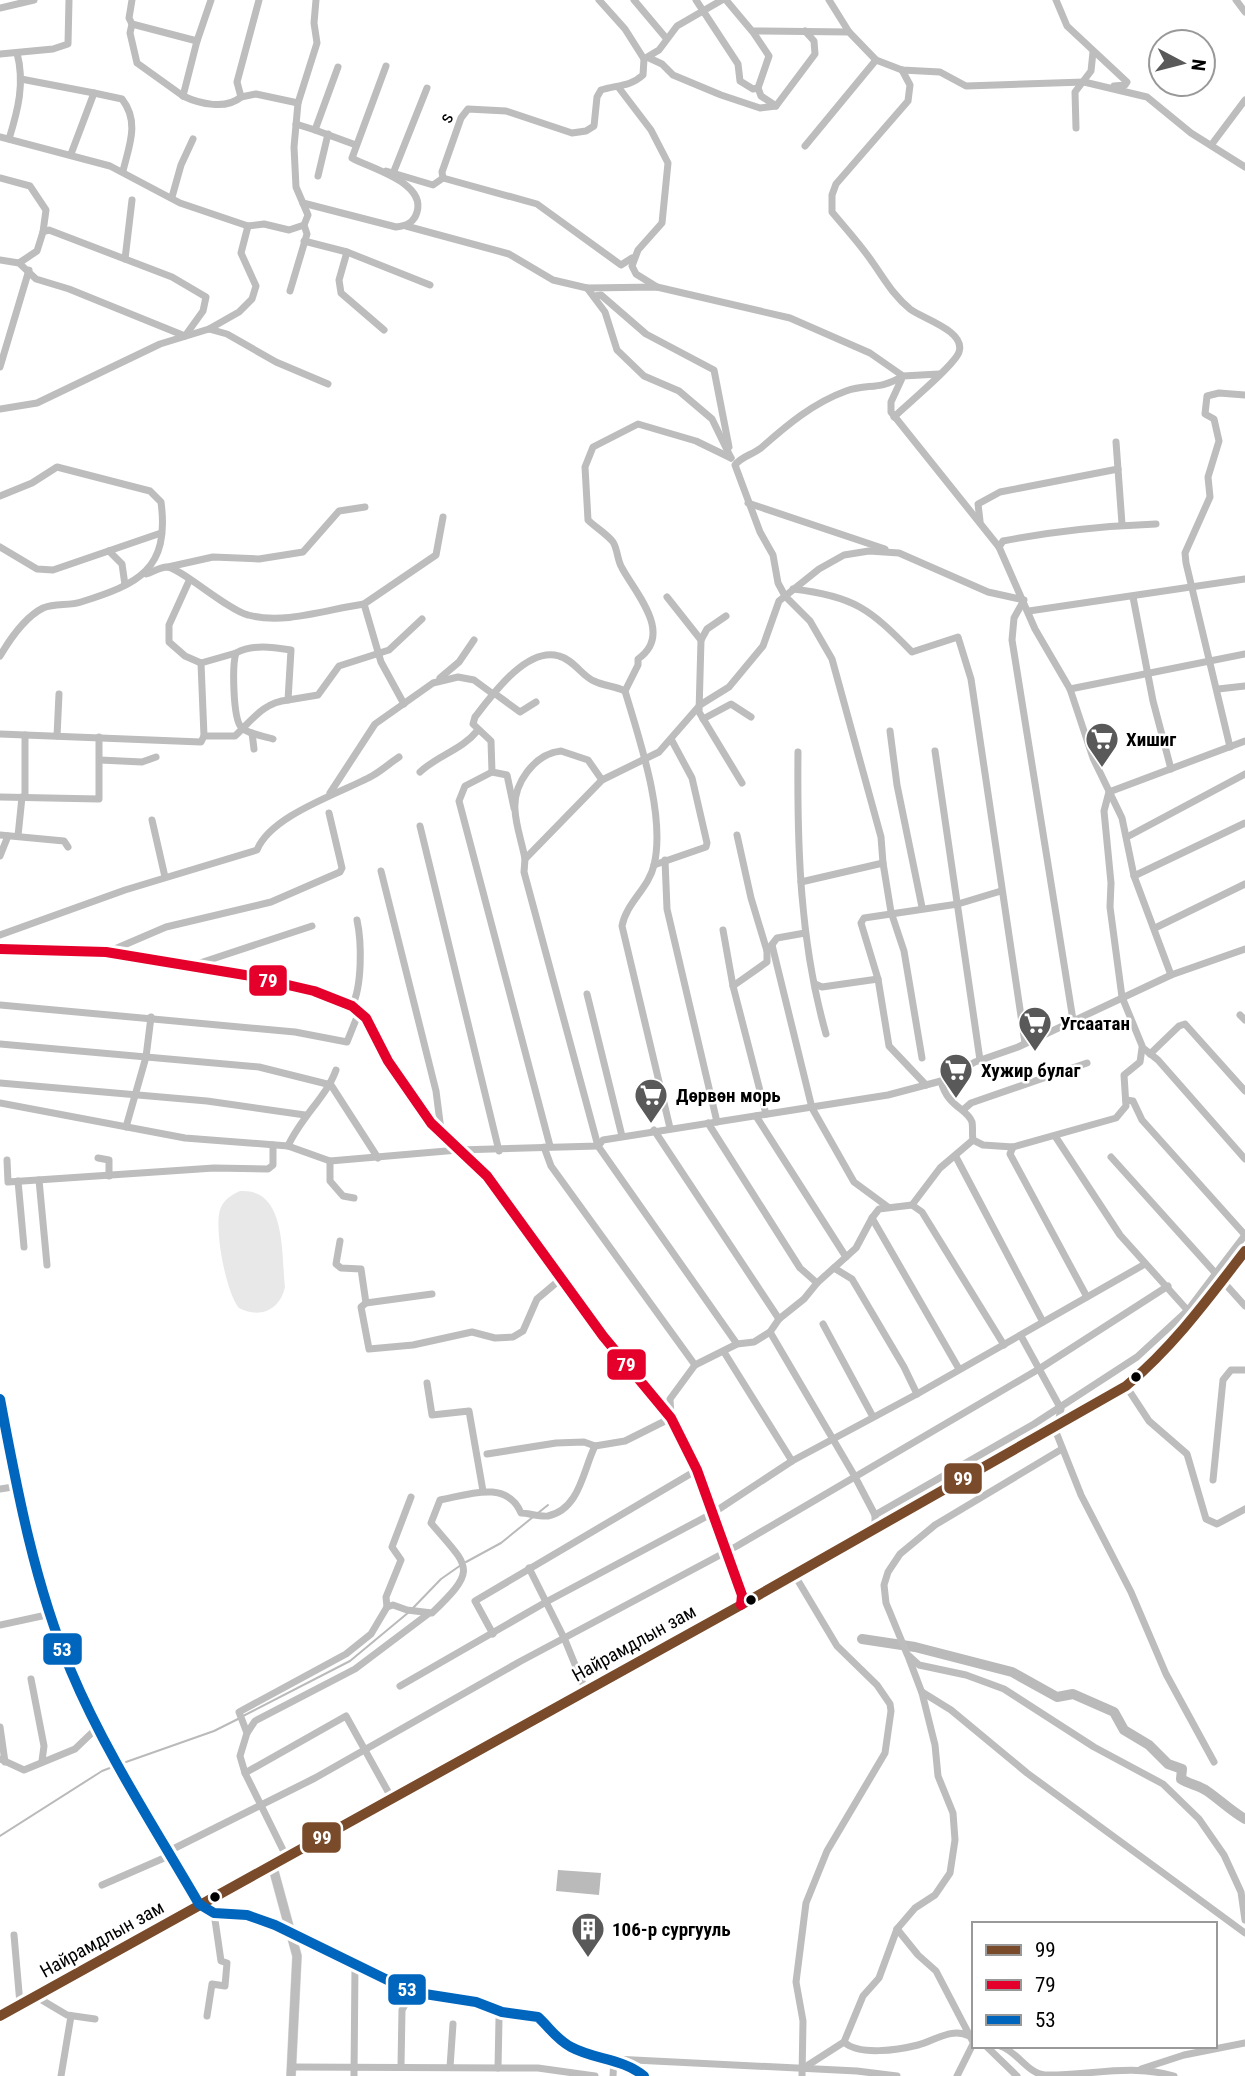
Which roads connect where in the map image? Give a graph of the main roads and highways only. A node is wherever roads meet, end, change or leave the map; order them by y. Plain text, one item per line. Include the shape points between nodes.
1 (1245, 1251) edge
2 (0, 1399) edge
3 (3, 1430) edge
4 (272, 1864) junction
5 (199, 1903) junction
6 (0, 2016) edge
7 (292, 2072) edge

1 - 4 main road, Найрамдлын зам via 1156,1361 1126,1386
2 - 3 main road
3 - 5 main road via 51,1614 71,1671
4 - 5 main road, Найрамдлын зам
4 - 7 main road via 293,1933 298,1979
5 - 6 main road, Найрамдлын зам

